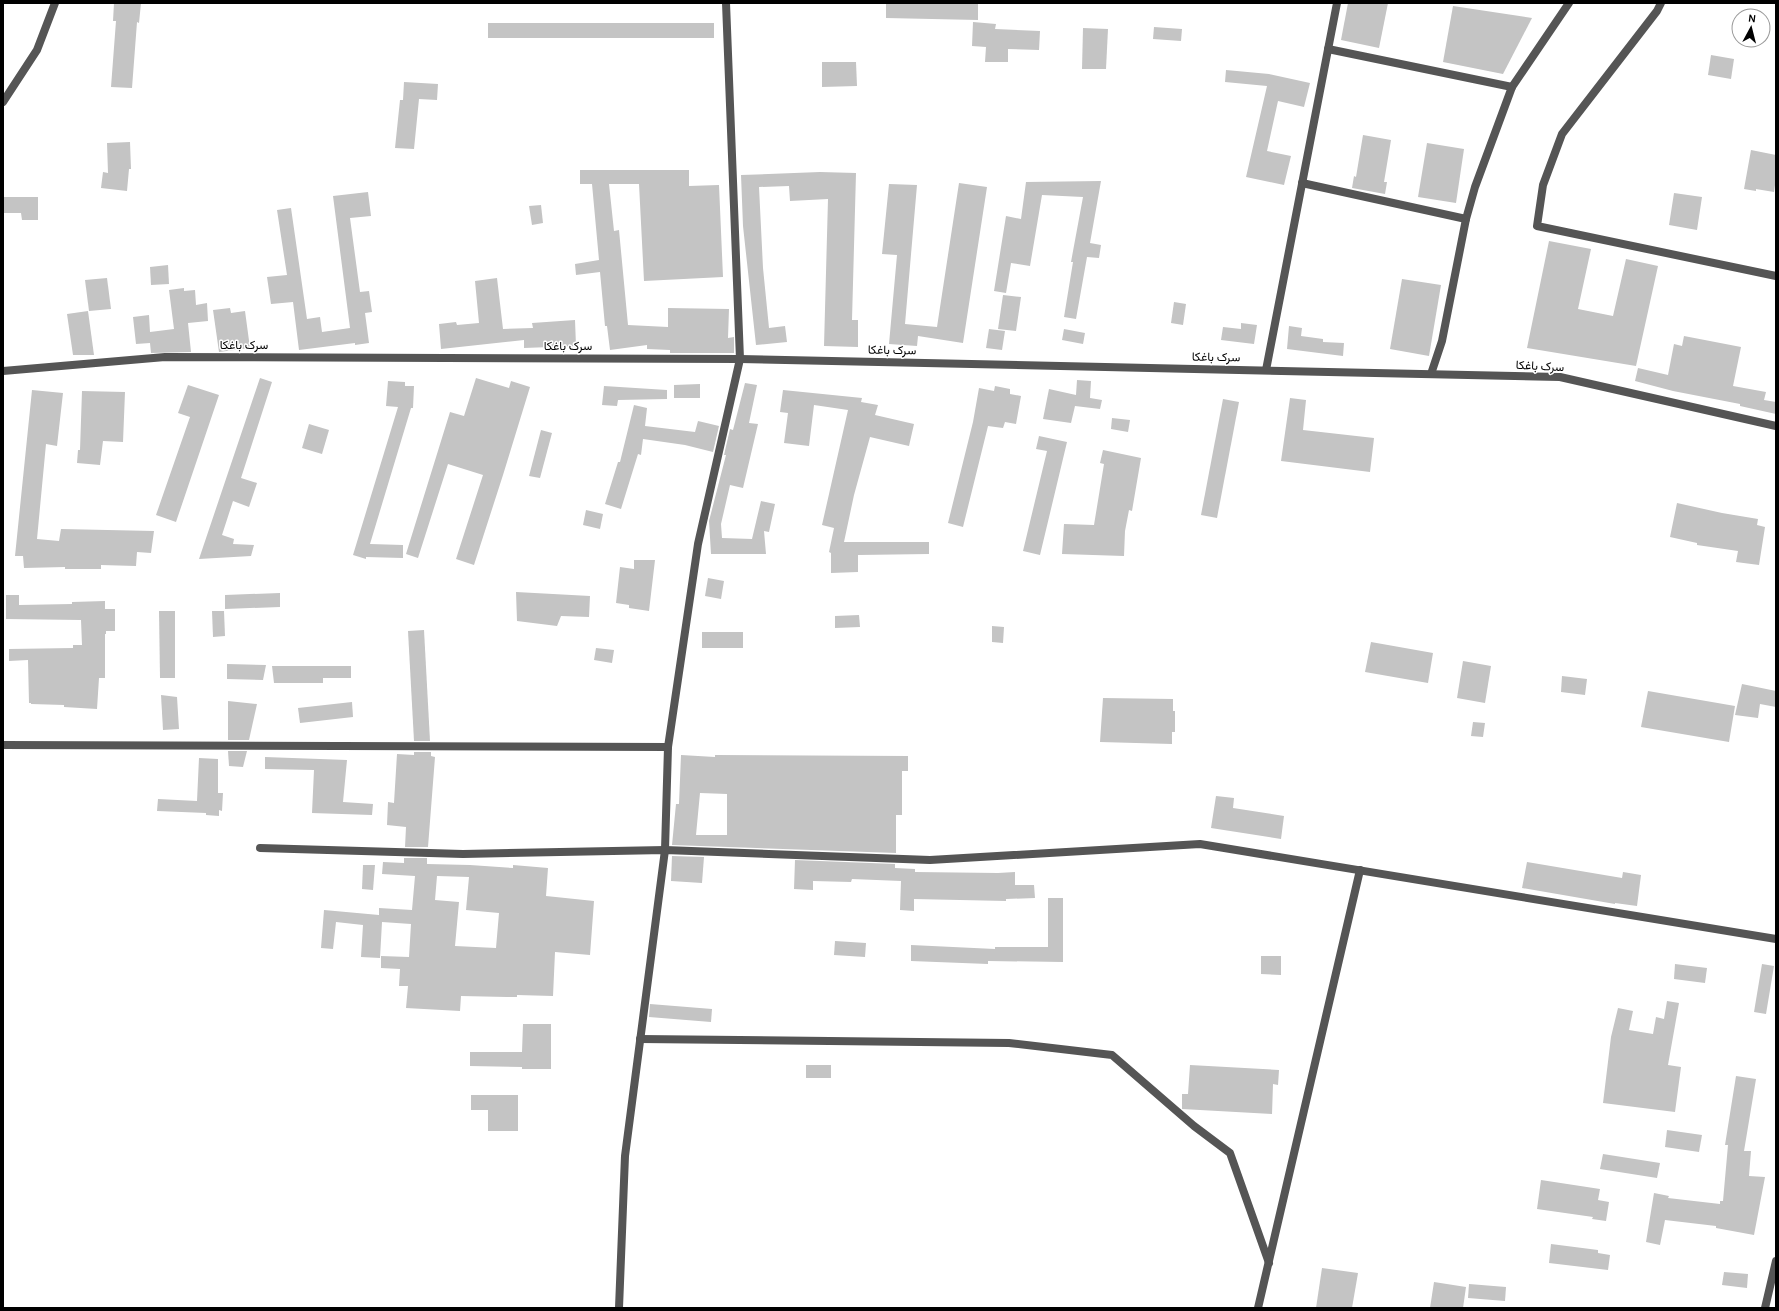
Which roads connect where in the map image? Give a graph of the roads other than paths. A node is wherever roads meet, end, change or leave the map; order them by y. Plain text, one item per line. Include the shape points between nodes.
1 (55, 3) edge
2 (726, 3) edge
3 (1337, 3) edge
4 (1569, 3) edge
5 (1661, 3) edge
6 (1328, 49) junction
7 (1512, 87) junction
8 (3, 102) edge
9 (1302, 183) junction
10 (1466, 219) junction
11 (1776, 276) edge
12 (740, 359) junction
13 (1266, 370) junction
14 (3, 371) edge
15 (1431, 374) junction
16 (1776, 426) edge
17 (3, 746) edge
18 (668, 747) junction
19 (260, 848) dead end
20 (665, 850) junction
21 (1360, 870) junction
22 (1776, 939) edge
23 (640, 1039) junction
24 (1776, 1261) edge
25 (1269, 1263) junction
26 (619, 1308) edge
27 (1258, 1308) edge
28 (1765, 1308) edge

1 - 8 street via 37,50
2 - 12 street
3 - 6 street
4 - 7 street
5 - 11 street via 1658,11 1562,134 1543,184 1537,226
6 - 7 street
6 - 9 street
7 - 10 street via 1474,187
9 - 10 street
9 - 13 street
10 - 15 street via 1442,341
12 - 13 street, سرک باغکا
12 - 14 street, سرک باغکا via 165,356
12 - 18 street via 698,544
13 - 15 street, سرک باغکا
15 - 16 street, سرک باغکا via 1560,377
17 - 18 street
18 - 20 street
19 - 20 street via 463,854
20 - 21 street via 930,860 1200,844
20 - 23 street
21 - 22 street
21 - 25 street
23 - 25 street via 1010,1043 1112,1055 1194,1126 1230,1153
23 - 26 street via 625,1156
24 - 28 street
25 - 27 street

